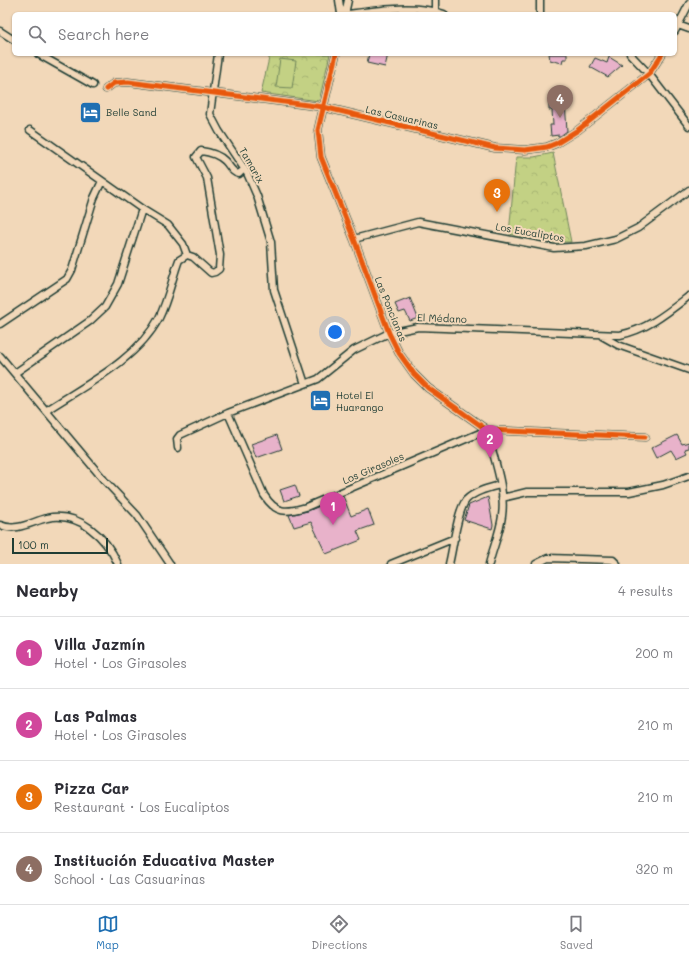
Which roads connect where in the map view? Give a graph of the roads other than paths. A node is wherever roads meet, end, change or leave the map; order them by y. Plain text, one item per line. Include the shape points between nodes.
1 (339, 0) edge
2 (348, 0) edge
3 (435, 0) edge
4 (540, 0) edge
5 (689, 4) edge
6 (435, 11) junction
7 (341, 12) edge
8 (345, 12) edge
9 (372, 12) edge
10 (438, 12) edge
11 (540, 12) edge
12 (677, 28) edge
13 (689, 29) edge
14 (0, 31) edge
15 (12, 39) edge
16 (42, 56) edge
17 (218, 56) edge
18 (336, 56) edge
19 (632, 56) edge
20 (661, 56) edge
21 (649, 74) junction
22 (93, 85) dead end
23 (106, 89) dead end
24 (212, 93) junction
25 (323, 107) junction
26 (689, 126) edge
27 (30, 130) dead end
28 (244, 169) junction
29 (102, 181) junction
30 (689, 190) edge
31 (142, 209) junction
32 (354, 239) junction
33 (187, 255) junction
34 (689, 296) edge
35 (0, 324) edge
36 (389, 333) junction
37 (600, 335) junction
38 (0, 356) edge
39 (689, 370) edge
40 (15, 374) junction
41 (305, 384) junction
42 (47, 410) junction
43 (228, 413) junction
44 (486, 430) junction
45 (645, 437) dead end
46 (178, 448) dead end
47 (689, 476) edge
48 (500, 485) junction
49 (502, 498) junction
50 (0, 525) edge
51 (455, 538) junction
52 (118, 564) edge
53 (170, 564) edge
54 (391, 564) edge
55 (449, 564) edge
56 (489, 564) edge
57 (536, 564) edge
58 (617, 564) edge

1 - 7 street
2 - 8 street
3 - 6 street
4 - 11 street
5 - 12 street
6 - 9 street via 408,9
6 - 10 street
12 - 13 street
14 - 15 street
16 - 22 street
17 - 24 street, Tamarix
18 - 25 street, Las Poncianas
19 - 21 street
20 - 21 street, Las Casuarinas
21 - 25 street, Las Casuarinas via 567,138 536,149 495,148
21 - 26 street
23 - 24 street, Las Casuarinas via 114,83 128,82
24 - 25 street, Las Casuarinas
24 - 28 street, Tamarix via 212,120
25 - 32 street, Las Poncianas via 318,130 321,157
27 - 29 street
28 - 33 street via 237,174 220,157 201,151 198,153 197,162 207,178 212,200 220,254 219,269 211,273 194,257
28 - 41 street, Tamarix via 257,196 271,242 274,290
29 - 31 street
29 - 35 street via 67,279
30 - 32 street, Los Eucaliptos via 633,231 616,239 586,246 554,248 418,222
31 - 33 street via 174,231
31 - 40 street via 118,284 105,308
32 - 36 street, Las Poncianas
33 - 42 street via 179,260 159,318 141,345
34 - 37 street via 642,329 620,335
36 - 37 street, El Médano via 418,327
36 - 41 street, El Médano via 354,350 324,376
36 - 44 street, Las Poncianas via 402,358 421,382
37 - 39 street, El Médano via 618,345
38 - 40 street
40 - 42 street
41 - 43 street, El Médano
42 - 53 street via 104,480 137,515
43 - 44 street, Los Girasoles via 264,495 272,505 285,512 306,507
43 - 46 street, El Médano via 180,435 177,439
44 - 45 street
44 - 48 street
47 - 49 street via 629,492 527,492
48 - 49 street
48 - 51 street via 485,489 466,501 460,513
49 - 56 street via 502,517
50 - 52 street via 16,527 31,525 46,518 72,518 94,529
51 - 54 street
51 - 55 street
57 - 58 street via 548,558 613,560

